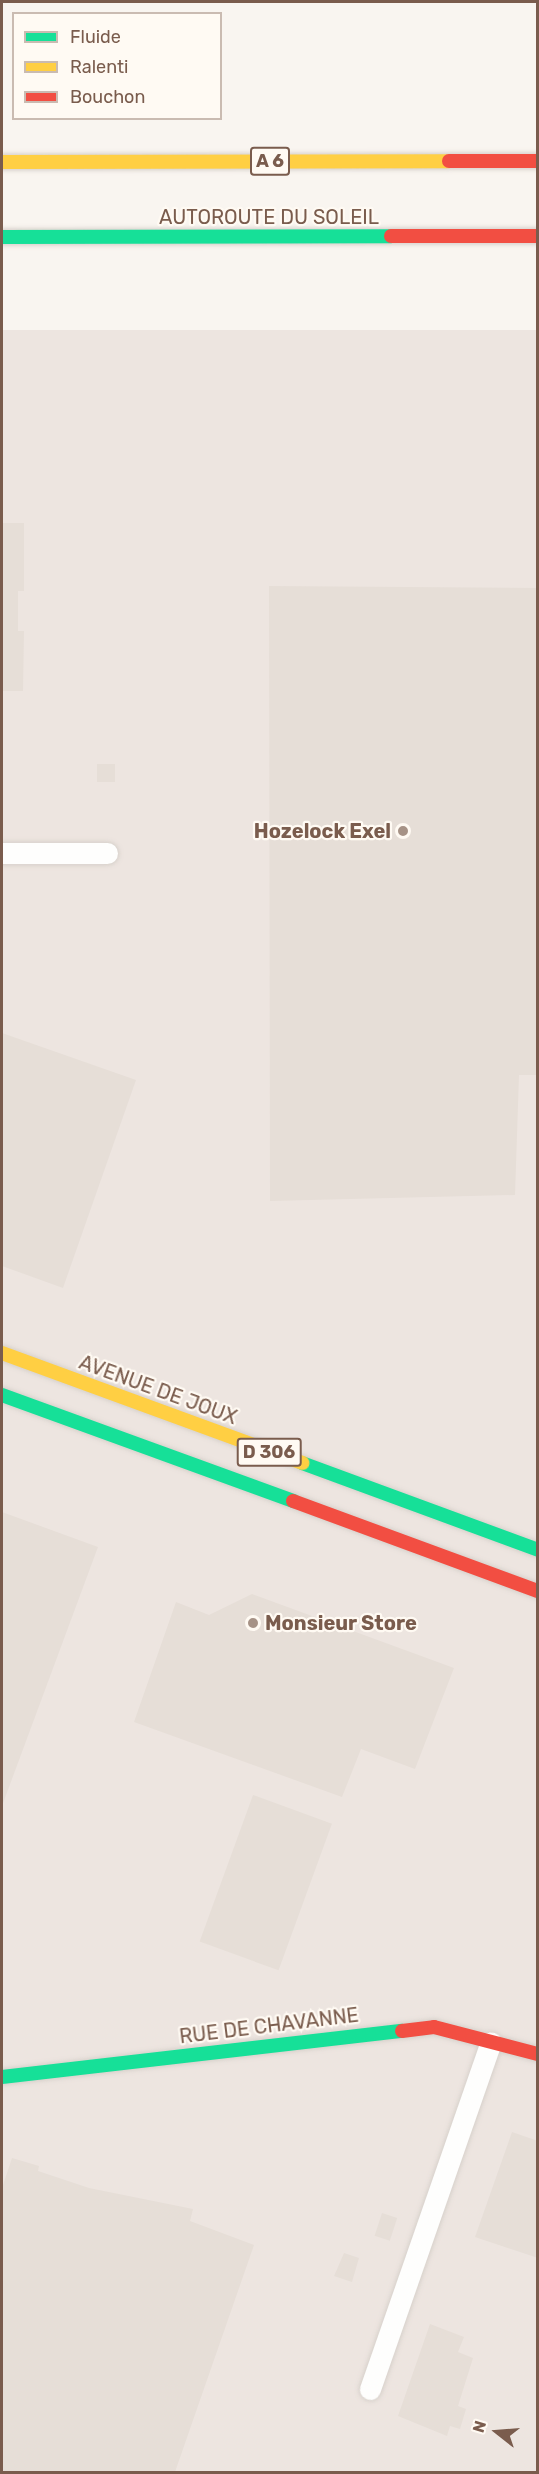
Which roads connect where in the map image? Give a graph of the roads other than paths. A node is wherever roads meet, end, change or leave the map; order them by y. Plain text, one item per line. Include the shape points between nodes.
1 (537, 161) edge
2 (2, 162) edge
3 (537, 236) edge
4 (2, 237) edge
5 (107, 853) dead end
6 (2, 854) edge
7 (2, 1353) edge
8 (2, 1395) edge
9 (537, 1550) edge
10 (537, 1591) edge
11 (491, 2042) junction
12 (537, 2054) edge
13 (2, 2077) edge
14 (370, 2389) dead end

1 - 2 main road, A 6
3 - 4 main road, AUTOROUTE DU SOLEIL
5 - 6 lane
7 - 9 main road, AVENUE DE JOUX / D 306
8 - 10 main road, D 306
11 - 12 main road, RUE DE CHAVANNE
11 - 13 main road, RUE DE CHAVANNE via 434,2027
11 - 14 lane

